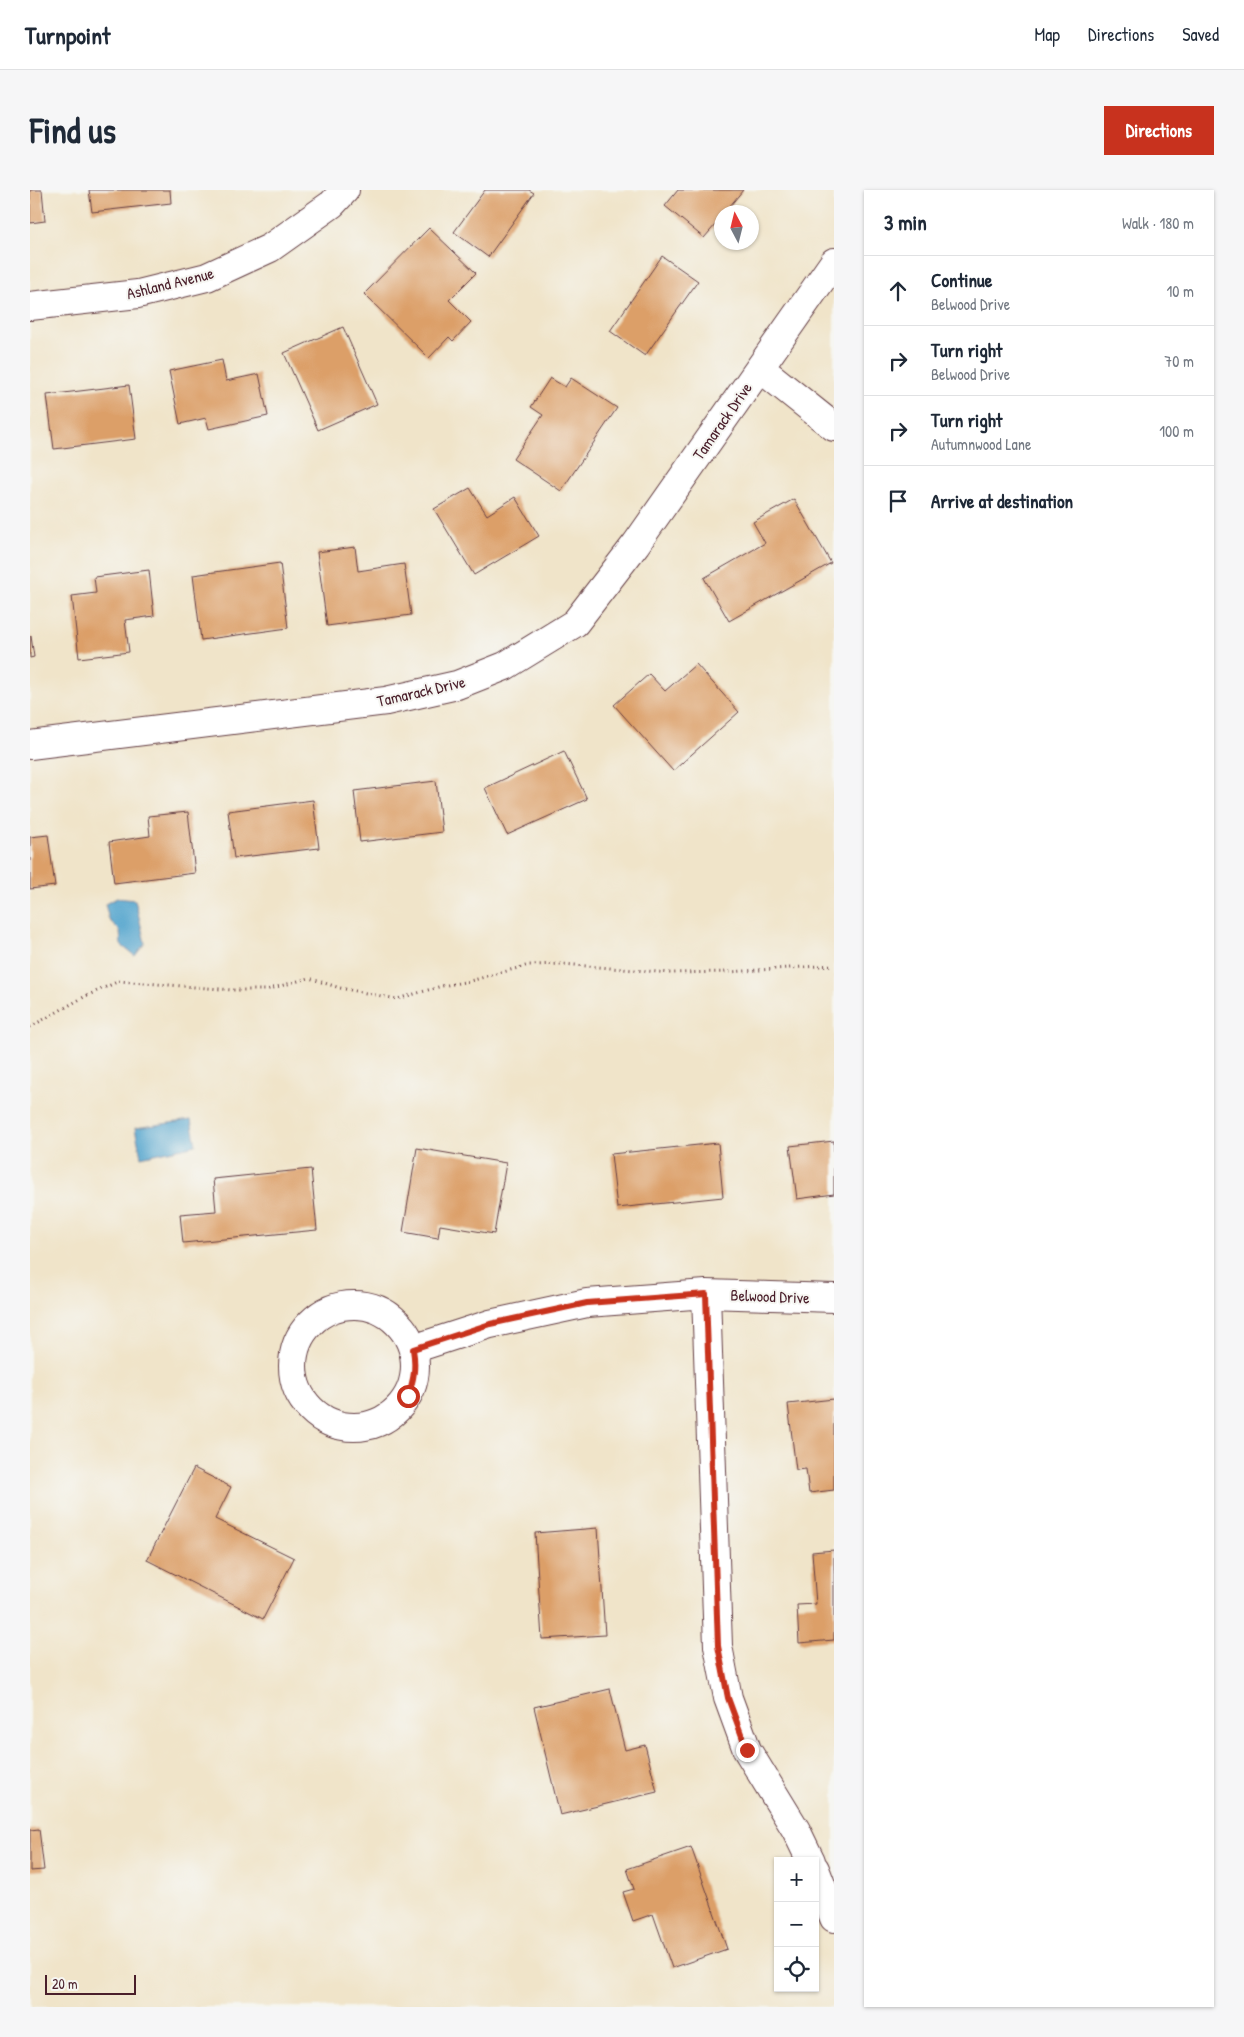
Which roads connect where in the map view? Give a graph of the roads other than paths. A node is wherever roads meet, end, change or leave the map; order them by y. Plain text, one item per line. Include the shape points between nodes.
1 (345, 190) edge
2 (834, 262) edge
3 (30, 306) edge
4 (760, 368) junction
5 (834, 427) edge
6 (30, 745) edge
7 (706, 1294) junction
8 (834, 1298) edge
9 (413, 1349) junction
10 (809, 1857) edge
11 (819, 1879) edge
12 (834, 1918) edge

1 - 3 street, Ashland Avenue via 332,204 270,248 207,277 138,294
2 - 4 street, Tamarack Drive
4 - 5 street
4 - 6 street, Tamarack Drive via 636,544 575,623 505,666 457,686 386,701
7 - 8 street, Belwood Drive
7 - 9 street, Belwood Drive via 587,1303 490,1324
7 - 10 street via 718,1646 728,1698 747,1750
9 - 9 street via 407,1334 383,1312 368,1306 336,1307 309,1323 299,1336 293,1352 294,1383 310,1410 324,1420 338,1426 371,1426 398,1409 408,1396 414,1381
11 - 12 street

